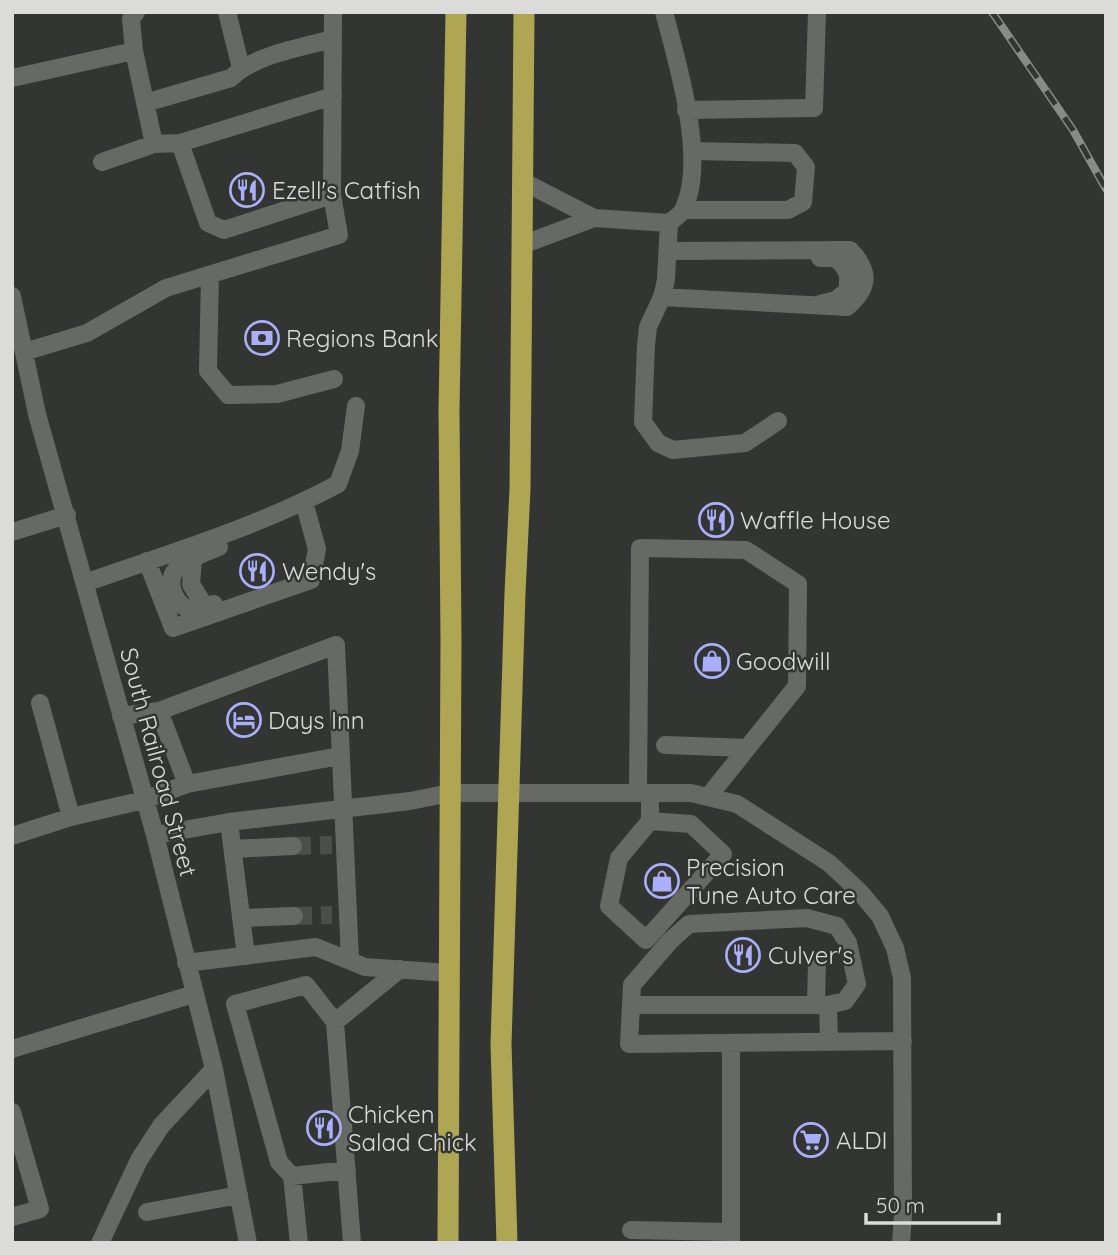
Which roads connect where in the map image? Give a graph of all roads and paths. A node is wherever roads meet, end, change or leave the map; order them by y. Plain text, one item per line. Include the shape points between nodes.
1 (136, 12) edge
2 (227, 12) edge
3 (333, 12) edge
4 (457, 12) edge
5 (524, 12) edge
6 (664, 12) edge
7 (817, 12) edge
8 (333, 39) junction
9 (134, 51) junction
10 (241, 68) junction
11 (12, 78) edge
12 (333, 96) junction
13 (145, 103) junction
14 (686, 110) junction
15 (180, 143) junction
16 (153, 144) junction
17 (692, 151) junction
18 (102, 162) dead end
19 (522, 181) junction
20 (332, 195) junction
21 (684, 210) junction
22 (594, 218) junction
23 (669, 223) junction
24 (522, 245) junction
25 (669, 251) junction
26 (210, 275) junction
27 (12, 296) edge
28 (662, 297) junction
29 (24, 352) junction
30 (334, 379) dead end
31 (356, 406) dead end
32 (778, 421) dead end
33 (304, 502) junction
34 (67, 515) junction
35 (242, 527) junction
36 (12, 531) edge
37 (147, 561) junction
38 (85, 583) junction
39 (278, 592) junction
40 (40, 703) dead end
41 (159, 711) junction
42 (121, 716) junction
43 (665, 745) dead end
44 (747, 748) junction
45 (340, 756) junction
46 (187, 783) junction
47 (450, 793) junction
48 (644, 793) junction
49 (509, 794) junction
50 (708, 797) junction
51 (144, 800) junction
52 (342, 808) junction
53 (71, 817) junction
54 (650, 821) junction
55 (229, 822) junction
56 (155, 835) junction
57 (12, 836) edge
58 (293, 846) tunnel mouth
59 (233, 849) junction
60 (293, 916) tunnel mouth
61 (241, 918) junction
62 (246, 956) junction
63 (350, 960) junction
64 (817, 960) dead end
65 (186, 964) junction
66 (400, 970) junction
67 (449, 973) junction
68 (194, 994) junction
69 (632, 1005) junction
70 (822, 1005) junction
71 (335, 1022) junction
72 (829, 1041) junction
73 (903, 1041) junction
74 (730, 1043) junction
75 (12, 1049) edge
76 (214, 1069) junction
77 (12, 1112) edge
78 (346, 1170) junction
79 (292, 1176) junction
80 (239, 1195) junction
81 (147, 1212) dead end
82 (12, 1217) edge
83 (631, 1230) dead end
84 (512, 1238) edge
85 (731, 1238) edge
86 (100, 1243) edge
87 (248, 1243) edge
88 (299, 1243) edge
89 (352, 1243) edge
90 (448, 1243) edge
91 (901, 1243) edge

1 - 9 street via 131,19
2 - 10 street
3 - 8 street
4 - 47 highway via 449,411
5 - 19 highway
6 - 14 street
7 - 14 street via 814,108
8 - 10 street
8 - 12 street
9 - 11 street
9 - 13 street
10 - 13 street via 231,78
12 - 15 street
12 - 20 street
13 - 16 street
14 - 17 street
15 - 16 street
15 - 20 street via 208,223 224,230
16 - 18 street
17 - 21 street
17 - 21 street via 795,153 806,167 803,202 788,210
19 - 22 street
19 - 24 highway
20 - 26 street via 339,235
21 - 23 street
22 - 23 street
22 - 24 street
23 - 25 street
24 - 49 highway
25 - 28 street
25 - 28 street via 850,250 860,260 865,277 861,295 847,307
26 - 29 street via 166,288 87,333
26 - 30 street via 208,371 228,395 277,394
27 - 29 street, South Railroad Street
28 - 32 street via 648,327 643,422 658,443 673,450 745,443
29 - 34 street, South Railroad Street
31 - 33 street via 350,451 338,484
33 - 35 street
33 - 39 street via 317,549 311,580
34 - 36 street
34 - 38 street, South Railroad Street
35 - 37 street
35 - 39 street via 230,542 174,572 175,598 198,610 270,587
37 - 38 street
37 - 39 street via 173,628
38 - 42 street, South Railroad Street
40 - 53 street
41 - 42 street
41 - 45 street via 335,645
41 - 46 street
42 - 51 street, South Railroad Street
43 - 44 street
44 - 48 street via 797,685 798,584 746,550 640,548
44 - 50 street
45 - 46 street
45 - 52 street
46 - 51 street
47 - 49 street
47 - 52 street
47 - 67 highway
48 - 49 street
48 - 50 street
48 - 54 street
49 - 84 highway via 501,1044
50 - 73 street via 737,804 829,863 880,916 902,978
51 - 53 street
51 - 56 street, South Railroad Street
52 - 55 street
52 - 63 street via 340,915
53 - 57 street
54 - 54 street via 619,858 609,906 646,940 723,853 691,824
55 - 56 street
55 - 59 street
56 - 65 street, South Railroad Street
58 - 59 street
59 - 61 street
60 - 61 street
61 - 62 street
62 - 63 street via 316,947
62 - 65 street
63 - 66 street via 366,967
64 - 70 street
65 - 68 street, South Railroad Street
66 - 67 street
66 - 71 street
67 - 90 highway
68 - 75 street
68 - 76 street, South Railroad Street
69 - 70 street
69 - 70 street via 632,985 689,924 807,918 837,926 848,943 857,984 845,1001
69 - 74 street via 629,1044
70 - 72 street
71 - 78 street
71 - 79 street via 306,985 235,1004 279,1162
72 - 73 street
72 - 74 street
73 - 91 street
74 - 85 street
76 - 80 street, South Railroad Street
76 - 86 street via 161,1126 139,1160
77 - 82 street via 40,1209
78 - 79 street
78 - 89 street
79 - 88 street
80 - 81 street
80 - 87 street, South Railroad Street
83 - 85 street

